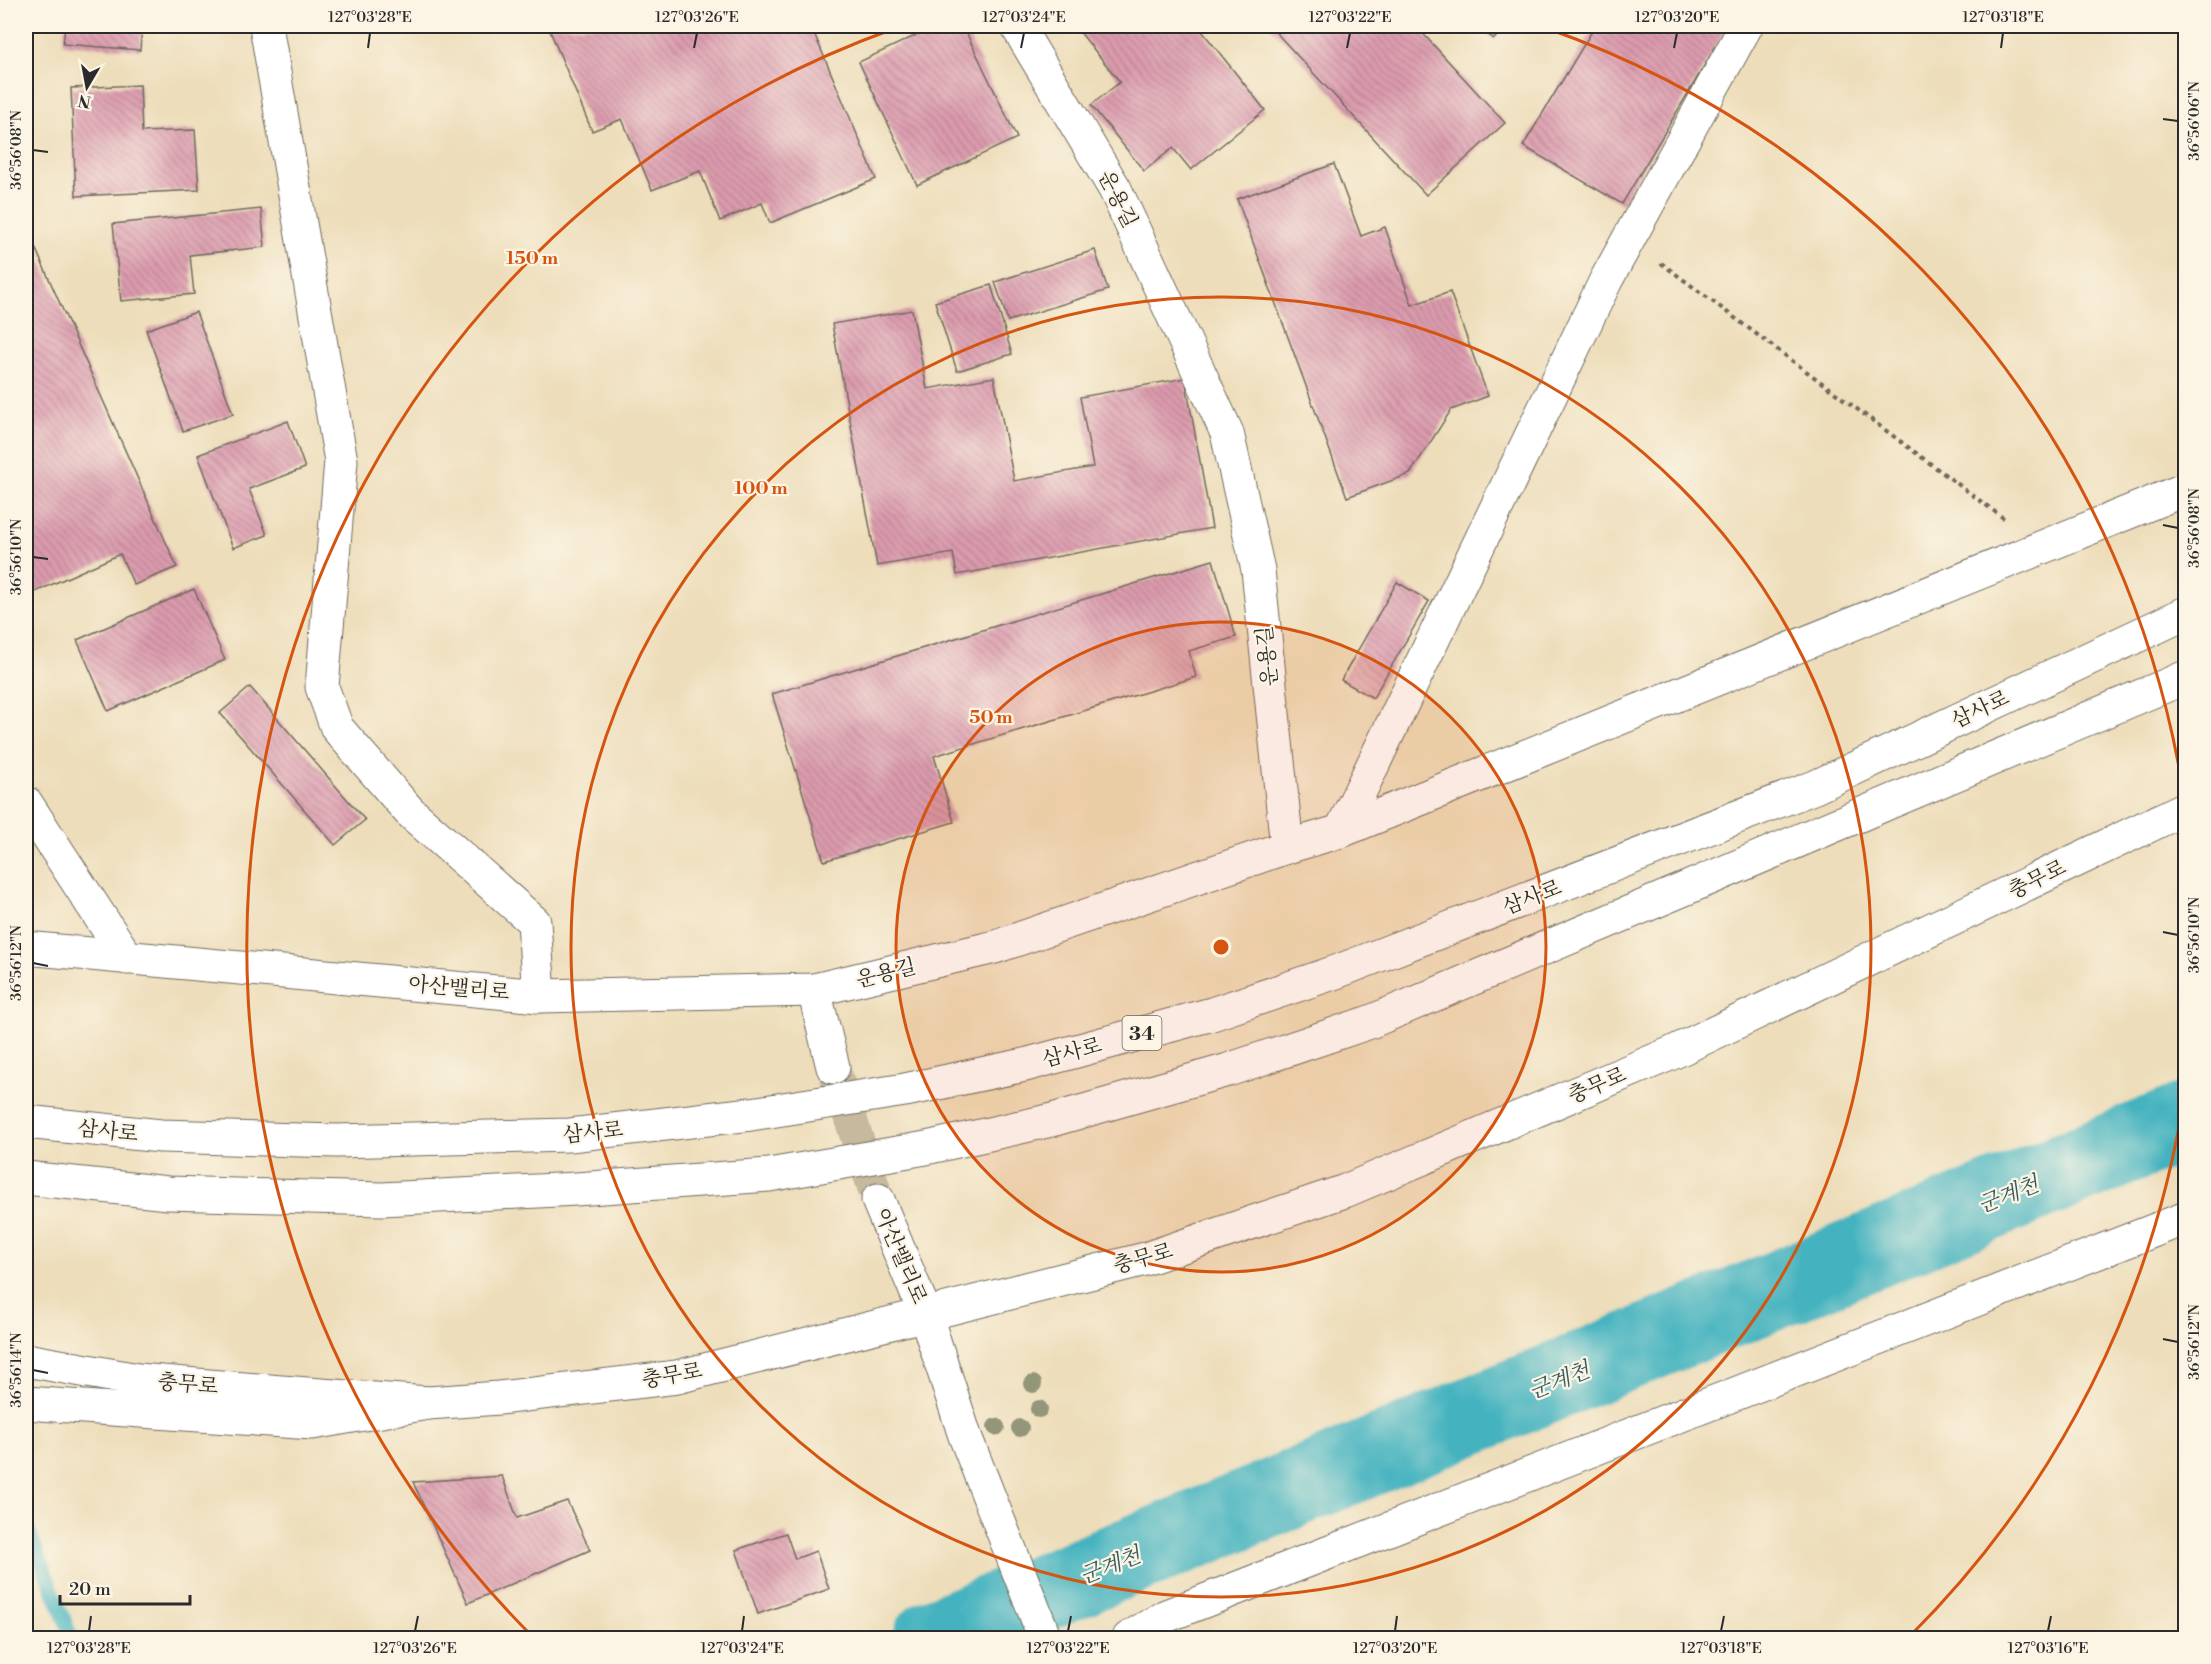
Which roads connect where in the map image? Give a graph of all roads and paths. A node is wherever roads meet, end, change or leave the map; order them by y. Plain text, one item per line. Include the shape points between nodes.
1 (266, 26) edge
2 (1017, 26) edge
3 (1746, 26) edge
4 (1629, 239) junction
5 (2186, 489) edge
6 (2042, 548) junction
7 (2186, 613) edge
8 (2186, 677) edge
9 (26, 803) edge
10 (2186, 808) edge
11 (1341, 831) junction
12 (1287, 847) junction
13 (26, 948) edge
14 (127, 958) junction
15 (814, 990) junction
16 (538, 996) junction
17 (833, 1067) tunnel mouth
18 (26, 1122) edge
19 (26, 1178) edge
20 (382, 1199) junction
21 (26, 1200) edge
22 (878, 1200) tunnel mouth
23 (2186, 1218) edge
24 (925, 1313) junction
25 (26, 1360) edge
26 (26, 1403) edge
27 (429, 1403) junction
28 (1045, 1638) edge
29 (1129, 1638) edge

1 - 16 main road via 341,461 322,687 337,728 410,811 534,922
2 - 12 main road, 운용길 via 1115,189 1227,433 1258,570
3 - 4 main road
4 - 6 path
4 - 11 main road
5 - 6 main road
6 - 11 main road
7 - 18 main road, 삼사로 / 34 via 1815,787 1336,972 1212,1014 1025,1065 750,1114 570,1135 325,1141 161,1136
8 - 20 main road via 1370,1022 1228,1070 1052,1120 926,1148 769,1175
9 - 14 main road
10 - 24 main road, 충무로 via 1672,1053 1345,1191 1144,1259
11 - 12 main road
12 - 15 main road, 운용길 via 994,946
13 - 14 main road, 아산밸리로
14 - 16 main road, 아산밸리로
15 - 16 main road, 아산밸리로
15 - 17 main road
19 - 20 main road via 168,1193
20 - 21 main road
22 - 24 main road, 아산밸리로
23 - 29 main road via 1166,1616
24 - 27 main road, 충무로 via 676,1377
24 - 28 main road, 아산밸리로 via 965,1436
25 - 27 main road, 충무로 via 138,1380
26 - 27 main road via 312,1423

